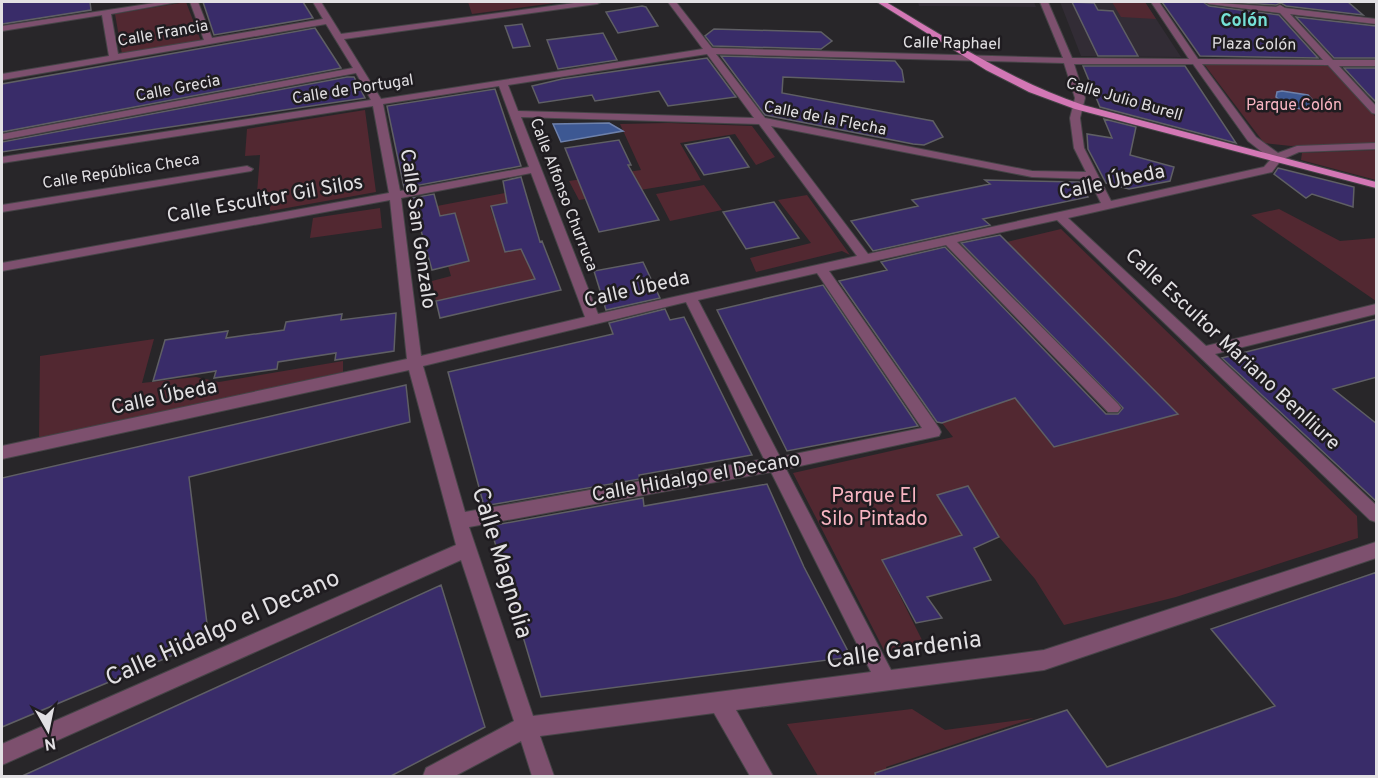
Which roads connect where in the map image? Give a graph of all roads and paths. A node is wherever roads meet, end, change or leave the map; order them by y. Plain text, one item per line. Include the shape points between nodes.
1 (174, 2) edge
2 (194, 2) edge
3 (317, 2) edge
4 (597, 2) edge
5 (672, 2) edge
6 (881, 2) edge
7 (1044, 2) edge
8 (1155, 2) edge
9 (1209, 2) edge
10 (1274, 2) edge
11 (1282, 10) junction
12 (106, 12) junction
13 (329, 21) junction
14 (1377, 21) edge
15 (2, 28) edge
16 (339, 37) junction
17 (210, 42) junction
18 (710, 51) junction
19 (114, 58) junction
20 (978, 60) junction
21 (1068, 60) junction
22 (1195, 61) junction
23 (1331, 63) junction
24 (1377, 63) edge
25 (359, 70) junction
26 (2, 77) edge
27 (502, 82) junction
28 (377, 101) junction
29 (1079, 107) junction
30 (1377, 111) edge
31 (514, 114) junction
32 (763, 121) junction
33 (2, 137) edge
34 (1377, 146) edge
35 (1277, 158) junction
36 (2, 160) edge
37 (247, 169) dead end
38 (535, 169) junction
39 (1092, 176) junction
40 (1377, 185) edge
41 (395, 196) junction
42 (1107, 204) junction
43 (2, 209) edge
44 (1058, 215) junction
45 (948, 240) junction
46 (866, 258) junction
47 (2, 267) edge
48 (820, 268) junction
49 (690, 297) junction
50 (1377, 309) edge
51 (593, 320) junction
52 (1204, 352) junction
53 (415, 363) junction
54 (1113, 408) dead end
55 (2, 453) edge
56 (776, 464) junction
57 (1377, 515) edge
58 (459, 521) junction
59 (466, 549) junction
60 (1377, 550) edge
61 (886, 681) junction
62 (720, 703) junction
63 (525, 727) junction
64 (2, 755) edge
65 (434, 777) edge
66 (543, 777) edge
67 (762, 777) edge

1 - 12 street
2 - 17 street
3 - 13 street, Calle San Gonzalo
4 - 16 street
5 - 18 street
6 - 20 main road, Calle Julio Burell
7 - 21 street
8 - 22 street
9 - 11 street
10 - 11 street
11 - 14 street
11 - 23 street
12 - 15 street
12 - 19 street
13 - 16 street, Calle San Gonzalo
13 - 17 street, Calle Francia
16 - 25 street, Calle San Gonzalo
17 - 19 street, Calle Francia
18 - 20 street, Calle Raphael
18 - 27 street, Calle de Portugal
18 - 32 street
19 - 26 street, Calle Francia
20 - 21 street, Calle Raphael
20 - 29 main road, Calle Julio Burell via 1024,86
21 - 22 street, Calle Raphael
21 - 29 street via 1080,98
22 - 23 street, Plaza Colón
22 - 35 street, Plaza Colón via 1252,139
23 - 24 street
23 - 30 street
25 - 28 street, Calle San Gonzalo
25 - 33 street, Calle Grecia
27 - 28 street, Calle de Portugal
27 - 31 street, Calle Alfonso Churruca
28 - 36 street, Calle de Portugal
28 - 41 street, Calle San Gonzalo
29 - 35 main road, Calle Julio Burell
29 - 39 street via 1075,118 1079,148
31 - 32 street, Calle de la Flecha
31 - 38 street, Calle Alfonso Churruca
32 - 39 street, Calle de la Flecha via 1032,174
32 - 46 street
34 - 35 street via 1297,149
35 - 40 main road, Calle Julio Burell
35 - 42 street, Calle Úbeda via 1268,170
37 - 43 street, Calle República Checa
38 - 41 street, Calle Escultor Gil Silos
38 - 51 street, Calle Alfonso Churruca
39 - 42 street
41 - 47 street, Calle Escultor Gil Silos
41 - 53 street, Calle San Gonzalo
42 - 44 street, Calle Úbeda
44 - 45 street, Calle Úbeda
44 - 52 street, Calle Escultor Mariano Benlliure
45 - 46 street, Calle Úbeda
45 - 54 street
46 - 48 street, Calle Úbeda
48 - 49 street, Calle Úbeda
48 - 56 street, Calle Hidalgo el Decano via 933,432
49 - 51 street, Calle Úbeda
49 - 56 street
50 - 52 street
51 - 53 street, Calle Úbeda
52 - 57 street, Calle Escultor Mariano Benlliure
53 - 55 street, Calle Úbeda
53 - 58 street, Calle Magnolia
56 - 58 street, Calle Hidalgo el Decano
56 - 61 street
58 - 59 street, Calle Magnolia
59 - 63 street, Calle Magnolia
59 - 64 street, Calle Hidalgo el Decano
60 - 61 street, Calle Gardenia via 1044,660
61 - 62 street, Calle Gardenia
62 - 63 street, Calle Gardenia
62 - 67 street
63 - 65 street, Calle Gardenia
63 - 66 street, Calle Magnolia

